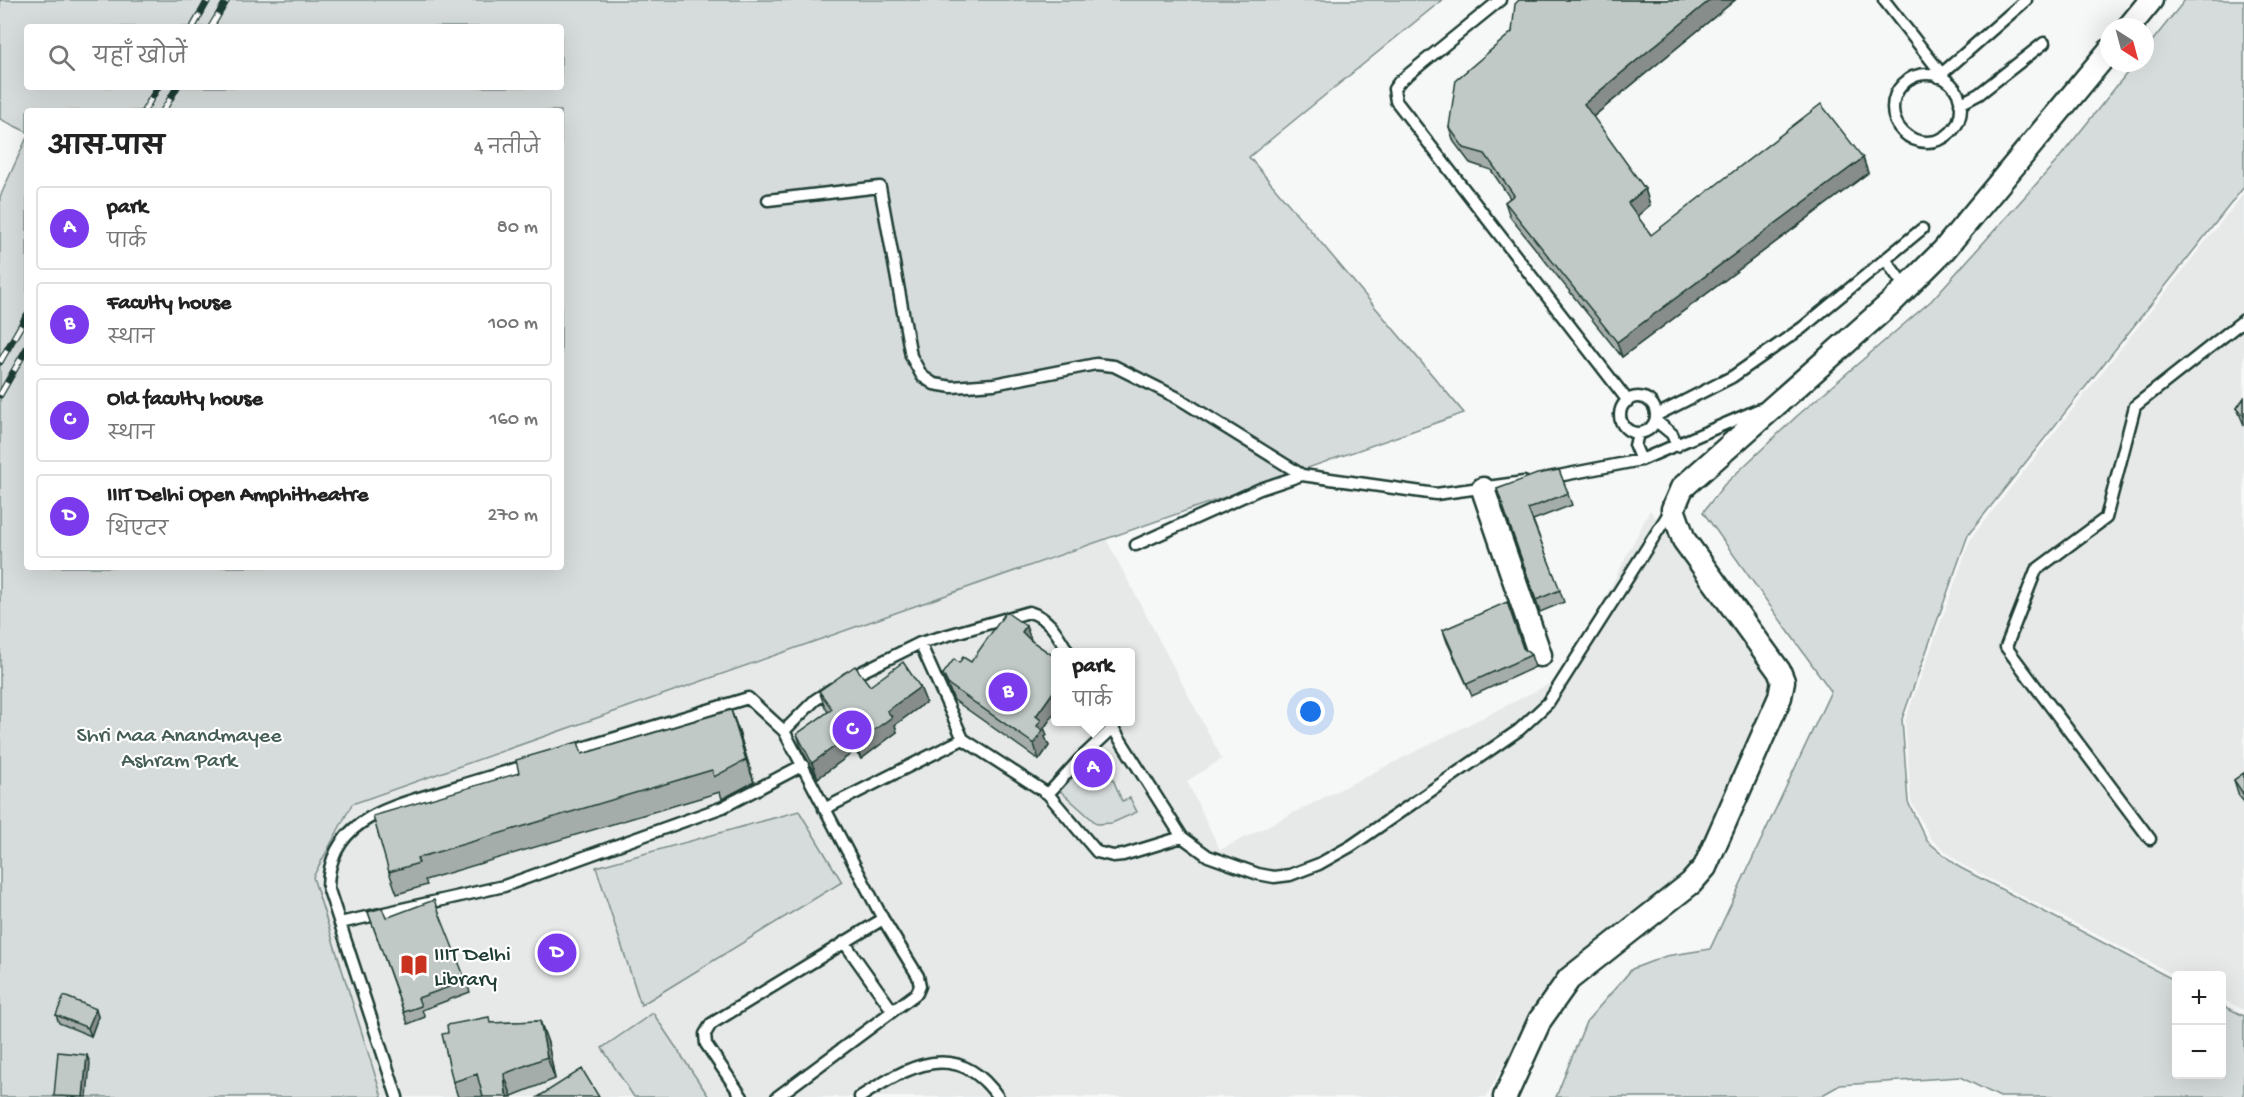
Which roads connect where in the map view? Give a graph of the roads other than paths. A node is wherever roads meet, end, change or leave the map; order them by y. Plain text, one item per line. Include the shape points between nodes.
1 (1500, 0) edge
2 (1884, 0) edge
3 (2026, 0) edge
4 (2151, 0) edge
5 (2136, 18) edge
6 (2044, 43) dead end
7 (2100, 62) edge
8 (1939, 75) junction
9 (1960, 104) junction
10 (768, 200) dead end
11 (1922, 229) dead end
12 (1885, 259) junction
13 (1906, 288) junction
14 (2244, 320) edge
15 (1628, 400) junction
16 (1780, 400) junction
17 (1656, 418) junction
18 (1638, 433) junction
19 (1677, 446) junction
20 (1641, 460) junction
21 (1302, 475) junction
22 (1483, 489) junction
23 (1673, 508) junction
24 (1136, 545) dead end
25 (920, 643) junction
26 (1066, 648) edge
27 (1540, 655) dead end
28 (1110, 726) edge
29 (1112, 726) edge
30 (784, 731) junction
31 (963, 739) junction
32 (561, 754) edge
33 (538, 761) edge
34 (802, 765) junction
35 (1048, 795) junction
36 (824, 809) junction
37 (1182, 837) junction
38 (2150, 839) dead end
39 (883, 919) junction
40 (340, 923) junction
41 (843, 942) junction
42 (892, 1010) junction
43 (397, 1097) edge
44 (742, 1097) edge
45 (777, 1097) edge
46 (860, 1097) edge
47 (998, 1097) edge
48 (1505, 1097) edge

1 - 15 lane via 1399,82 1394,89 1396,101
2 - 8 lane
3 - 8 lane
4 - 5 street
6 - 9 lane via 1979,94
7 - 13 street via 1986,202
8 - 9 lane via 1951,84
8 - 9 lane via 1920,75 1900,87 1893,108 1900,129 1919,142 1940,140 1956,125
10 - 21 lane via 879,187 910,356 922,376 934,384 994,384 1096,364 1114,366 1178,398
11 - 12 lane
12 - 13 lane
12 - 17 lane via 1802,328 1732,377
13 - 16 street
14 - 38 lane via 2135,406 2106,518 2036,570 2006,647
15 - 17 lane via 1649,400
15 - 18 lane via 1621,410 1621,421 1627,430
16 - 19 lane
16 - 23 street via 1682,488
17 - 18 lane via 1649,430
17 - 19 lane via 1672,434
18 - 20 lane via 1635,446
19 - 20 lane
20 - 22 lane
21 - 22 lane via 1436,495
21 - 24 lane via 1251,493
22 - 27 street
23 - 37 lane via 1548,703 1497,745 1351,846 1318,864 1274,877 1208,856
23 - 48 street via 1684,540 1779,671 1783,681 1780,697 1705,867 1691,883 1569,979 1540,1020
25 - 26 lane via 1029,612 1044,618
25 - 30 lane via 855,674 815,700
25 - 31 lane
28 - 35 lane
29 - 37 lane
30 - 32 lane via 748,698
30 - 34 lane
31 - 35 lane
31 - 36 lane
33 - 40 lane via 380,810 349,832 336,851 329,872 328,887
34 - 36 lane
34 - 40 lane via 723,807 504,886
35 - 37 lane via 1097,852 1104,855 1123,855
36 - 39 lane
39 - 41 lane
39 - 42 lane via 920,980 916,993
40 - 43 lane
41 - 42 lane
41 - 44 lane via 711,1024 705,1034 706,1044
42 - 45 lane
46 - 47 lane via 914,1065 947,1061 972,1070

